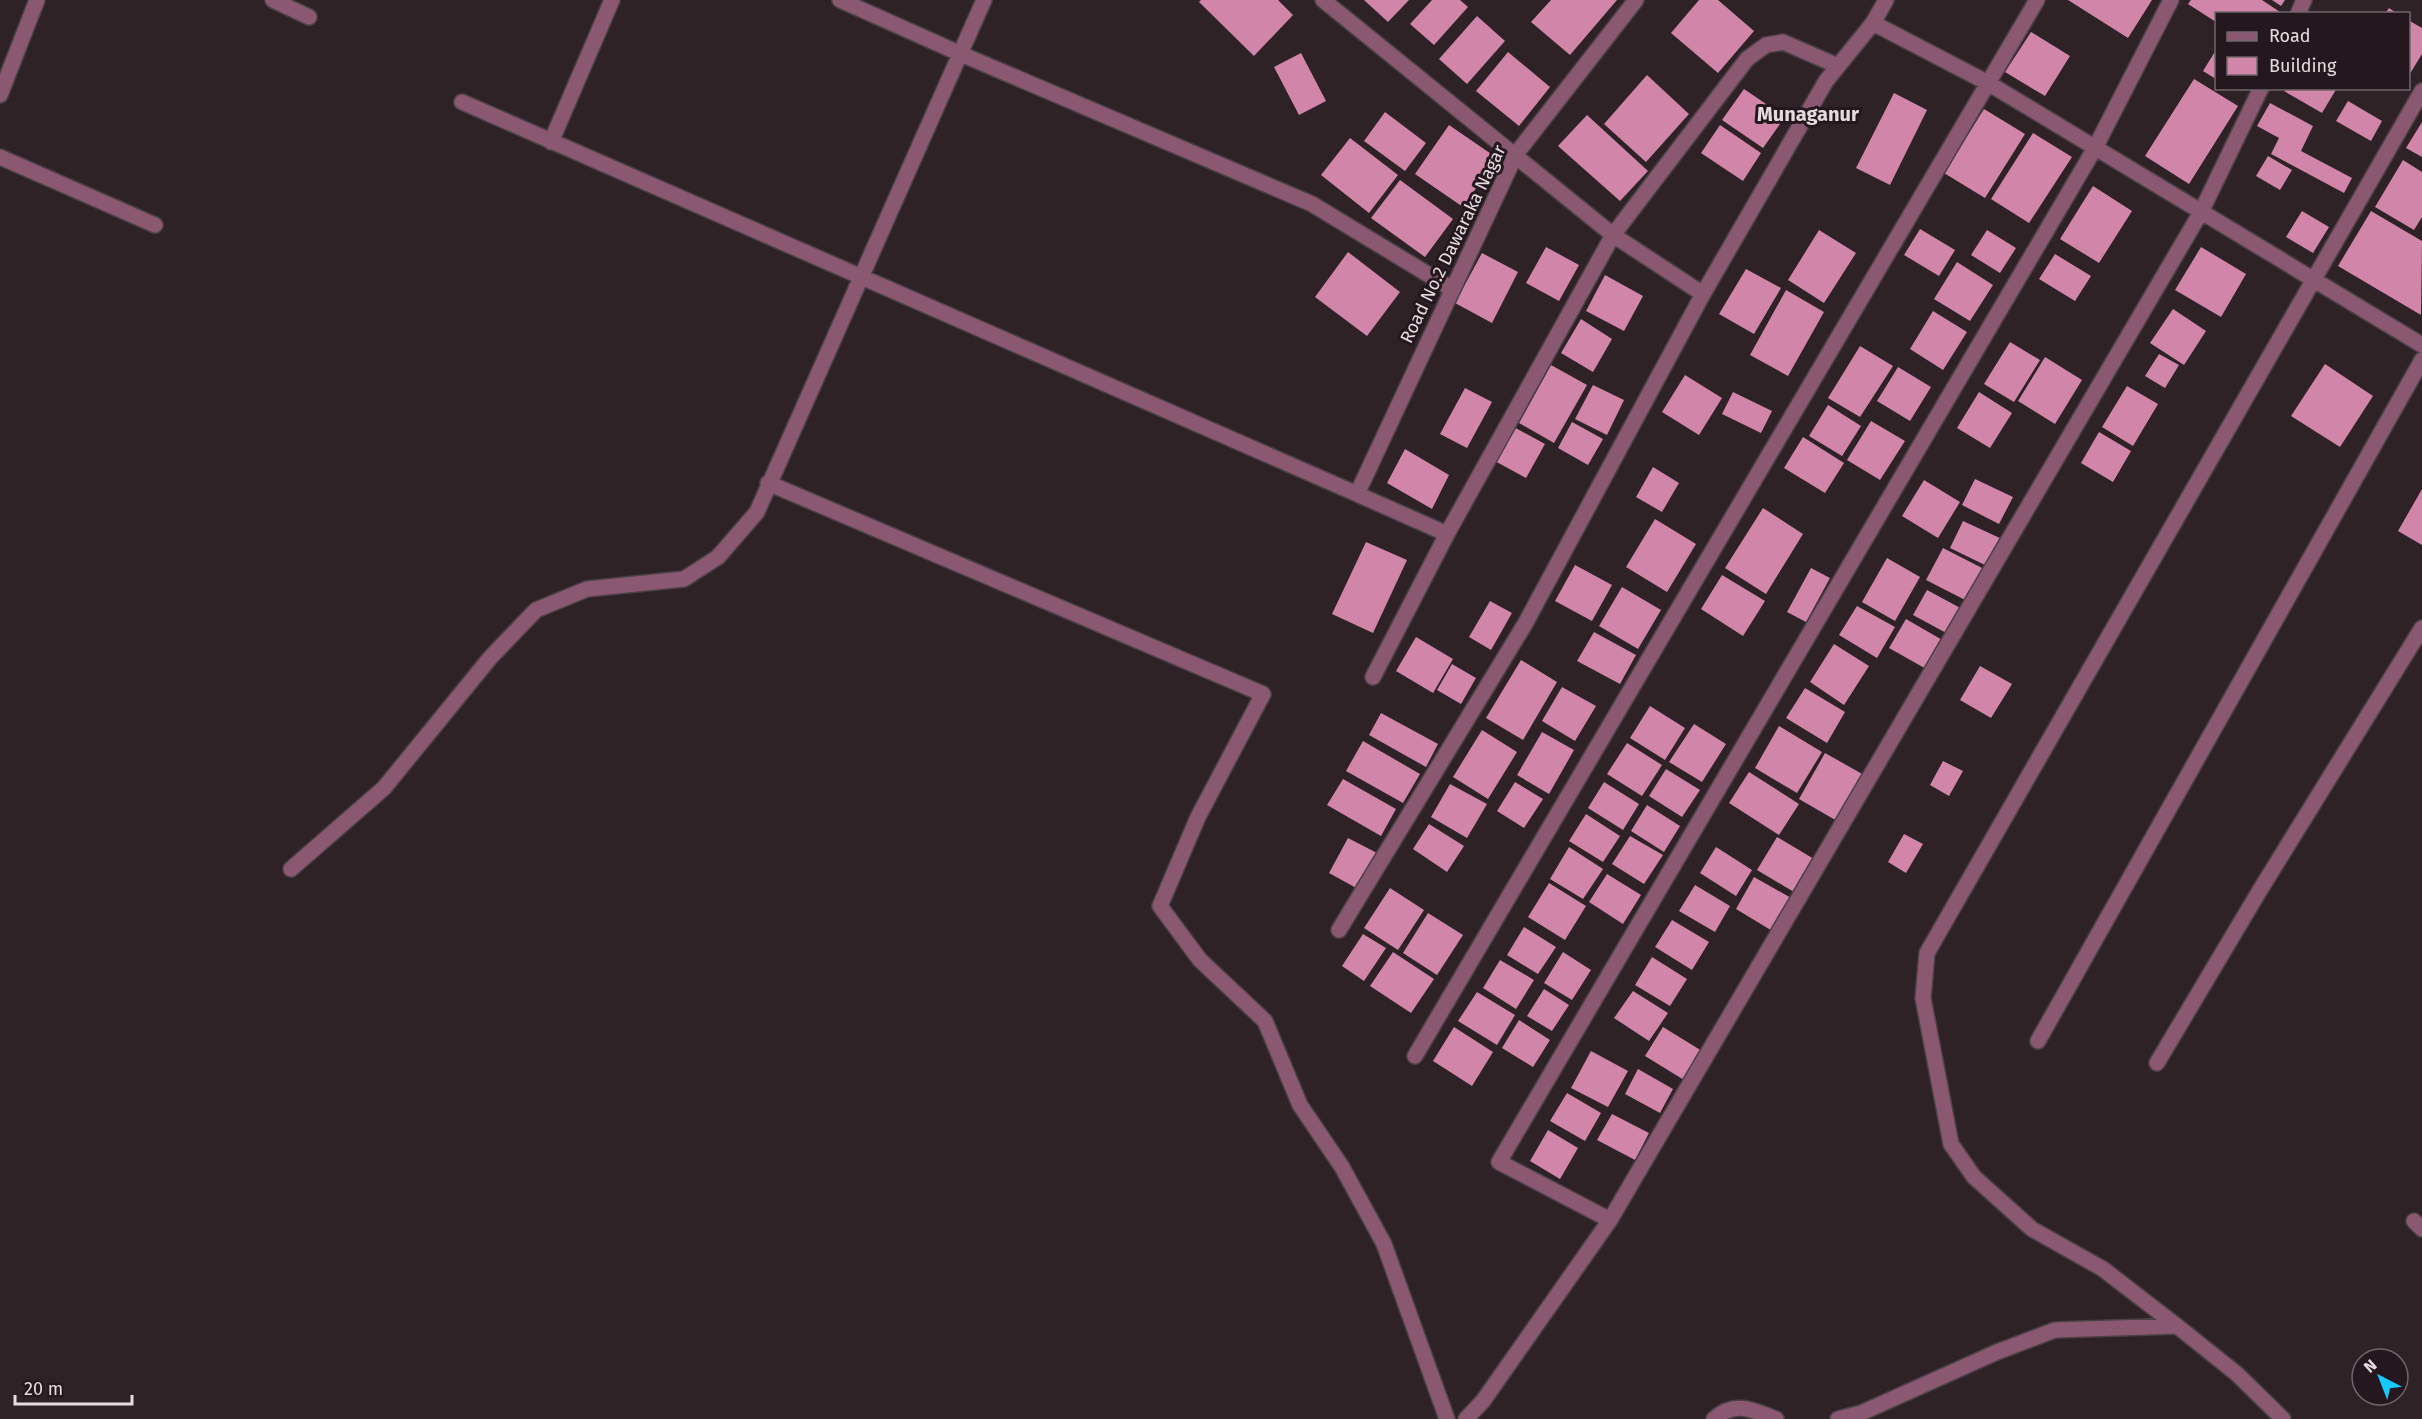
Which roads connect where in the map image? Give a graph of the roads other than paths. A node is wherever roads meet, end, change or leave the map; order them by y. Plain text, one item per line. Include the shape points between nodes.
1 (38, 0) edge
2 (273, 0) edge
3 (612, 0) edge
4 (840, 0) edge
5 (984, 0) edge
6 (1323, 0) edge
7 (1636, 0) edge
8 (1886, 0) edge
9 (2037, 0) edge
10 (2171, 0) edge
11 (309, 17) dead end
12 (1873, 23) junction
13 (961, 54) junction
14 (1838, 66) junction
15 (1988, 83) junction
16 (2260, 90) edge
17 (2422, 91) edge
18 (0, 95) edge
19 (462, 102) dead end
20 (551, 142) junction
21 (2095, 148) junction
22 (1516, 154) junction
23 (0, 157) edge
24 (2201, 213) junction
25 (155, 225) dead end
26 (1613, 235) junction
27 (861, 279) junction
28 (2315, 281) junction
29 (1452, 289) junction
30 (1703, 294) junction
31 (2422, 345) edge
32 (2422, 360) edge
33 (768, 483) junction
34 (1357, 495) junction
35 (1447, 534) junction
36 (2422, 628) edge
37 (1373, 677) dead end
38 (291, 869) dead end
39 (1339, 930) dead end
40 (2038, 1041) dead end
41 (1415, 1056) dead end
42 (2157, 1063) dead end
43 (1610, 1220) junction
44 (2177, 1326) junction
45 (1447, 1419) edge
46 (1466, 1419) edge
47 (1714, 1419) edge
48 (1776, 1419) edge
49 (1838, 1419) edge
50 (2283, 1419) edge

1 - 18 street
2 - 11 street
3 - 20 street
4 - 13 street
5 - 13 street
6 - 22 street
7 - 22 street, Road No.2 Dawaraka Nagar
8 - 12 street
9 - 15 street
10 - 21 street
12 - 14 street
12 - 15 street
13 - 27 street
13 - 29 street via 1312,204
14 - 26 street via 1783,42 1766,45 1747,59
14 - 30 street
15 - 21 street
15 - 41 street
16 - 24 street
17 - 28 street
19 - 20 street
20 - 27 street
21 - 24 street
21 - 43 street via 1499,1162
22 - 26 street
22 - 29 street, Road No.2 Dawaraka Nagar
23 - 25 street
24 - 28 street
24 - 43 street
26 - 30 street
26 - 35 street
27 - 33 street
27 - 34 street
28 - 31 street
28 - 44 street via 1927,954 1923,998 1951,1144 1974,1177 2032,1229 2103,1269
29 - 34 street, Road No.2 Dawaraka Nagar
30 - 39 street via 1525,624
32 - 40 street
33 - 38 street via 757,512 718,557 684,579 587,589 536,610 490,658 384,788
33 - 45 street via 1263,694 1198,817 1160,906 1200,960 1265,1021 1300,1105 1342,1167 1384,1244
34 - 35 street
35 - 37 street
36 - 42 street
43 - 46 street via 1483,1401
44 - 49 street via 2055,1330 1861,1413
44 - 50 street via 2237,1374
47 - 48 street via 1741,1406

